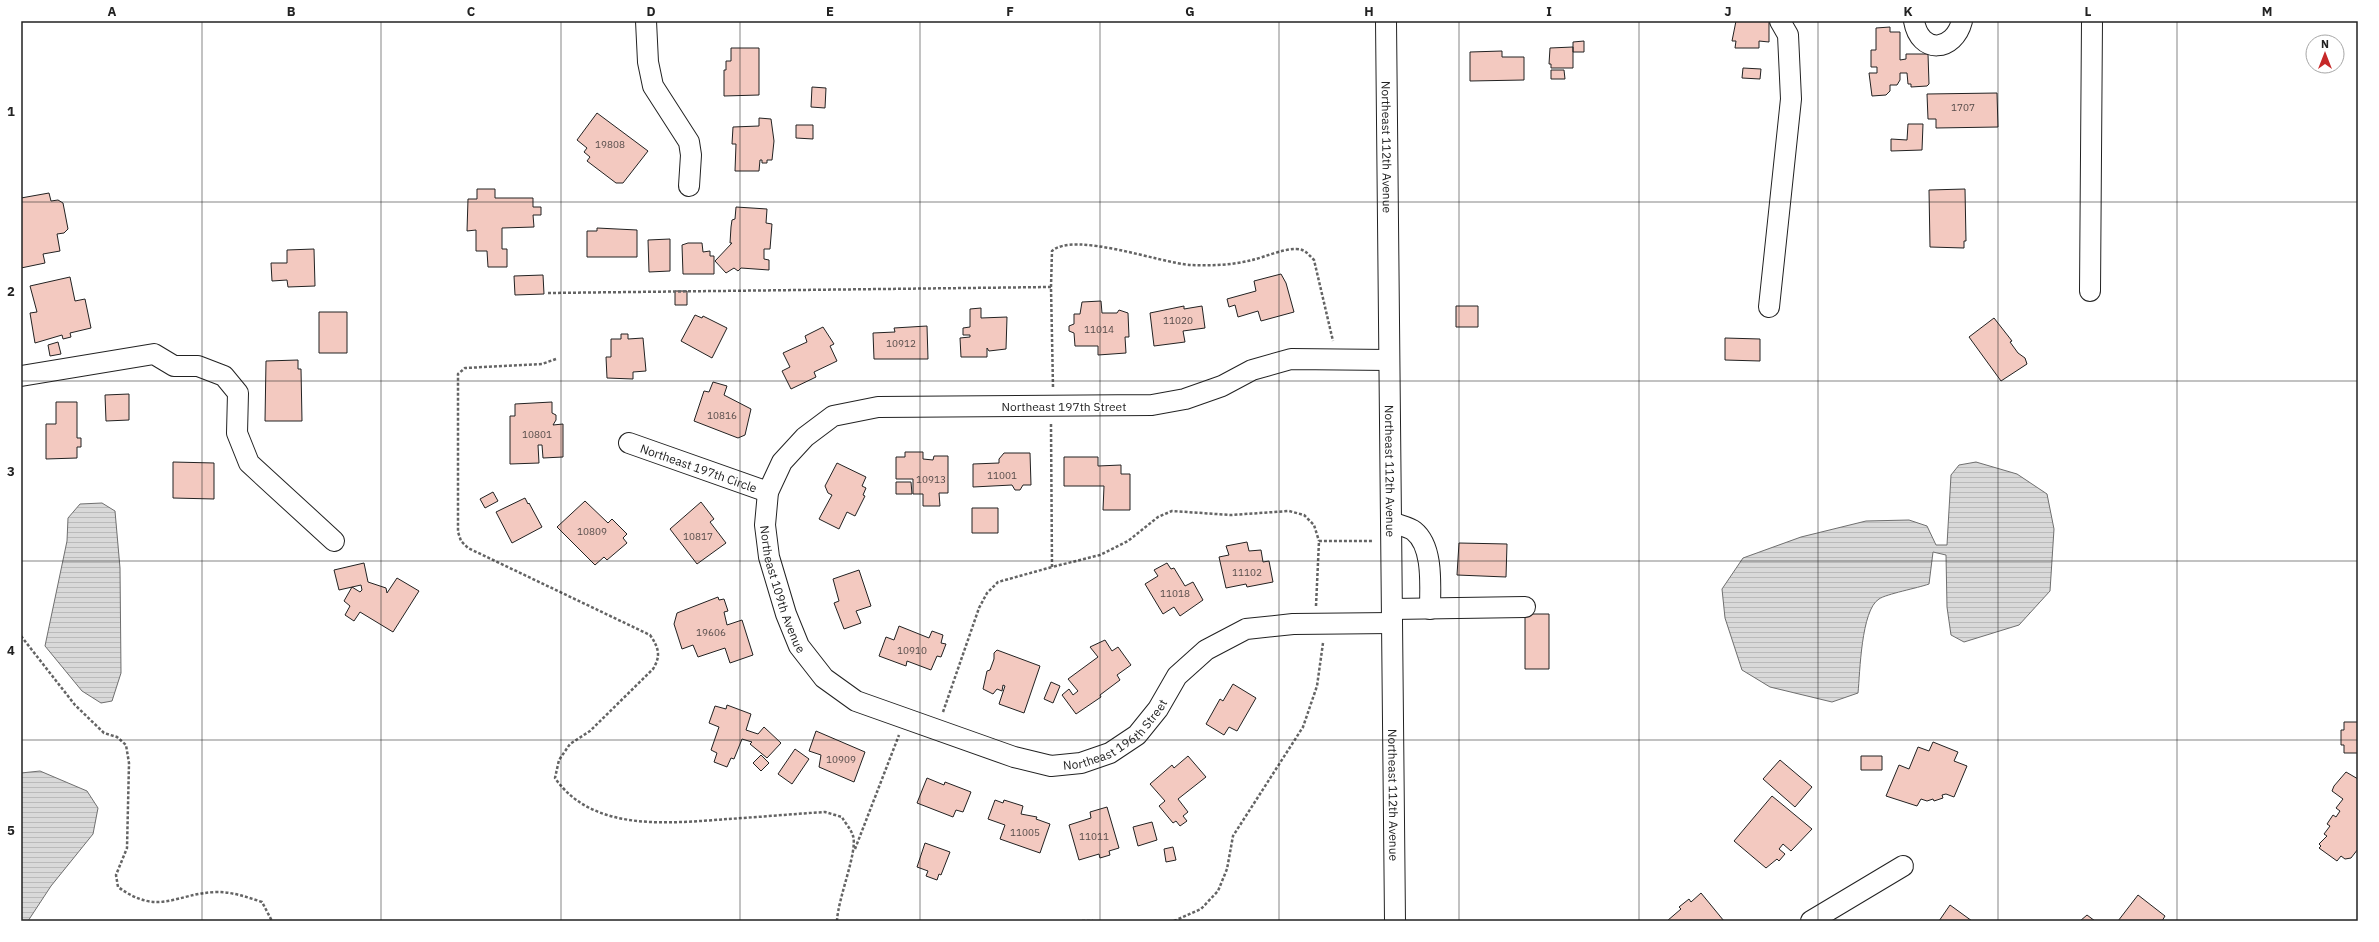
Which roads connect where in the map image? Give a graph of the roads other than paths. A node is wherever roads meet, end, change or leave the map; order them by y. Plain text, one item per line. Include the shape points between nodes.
1 (646, 21) edge
2 (1386, 21) edge
3 (1780, 21) edge
4 (1914, 21) edge
5 (1962, 21) edge
6 (2092, 21) edge
7 (689, 186) dead end
8 (2090, 291) dead end
9 (1769, 307) dead end
10 (1389, 360) junction
11 (21, 376) edge
12 (629, 443) dead end
13 (768, 492) junction
14 (1391, 531) junction
15 (334, 541) dead end
16 (1525, 607) dead end
17 (1430, 609) junction
18 (1392, 616) junction
19 (824, 678) joint
20 (1903, 866) dead end
21 (1395, 921) edge
22 (1811, 921) edge

1 - 7 street via 648,62 653,86 690,142
2 - 10 street, Northeast 112th Avenue
3 - 9 street via 1788,35 1791,99
4 - 5 street via 1921,39 1929,45 1942,45 1953,39 1960,30
6 - 8 street
10 - 13 street, Northeast 197th Street via 1291,359 1252,370 1222,386 1186,399 1152,405 878,407 833,416 805,437 782,462
10 - 14 street, Northeast 112th Avenue
11 - 15 street via 154,354 174,366 198,366 224,376 238,393 237,433 248,462
12 - 13 street, Northeast 197th Circle
13 - 19 street, Northeast 109th Avenue via 765,525 769,557 786,614 799,646
14 - 17 street via 1415,532 1422,544 1431,565
14 - 18 street, Northeast 112th Avenue
16 - 17 street, Northeast 196th Street
17 - 18 street, Northeast 196th Street
18 - 19 street, Northeast 196th Street via 1246,629 1206,650 1176,676 1158,709 1137,735 1110,753 1081,763 1051,766 1014,757 856,701
18 - 21 street, Northeast 112th Avenue
20 - 22 street

